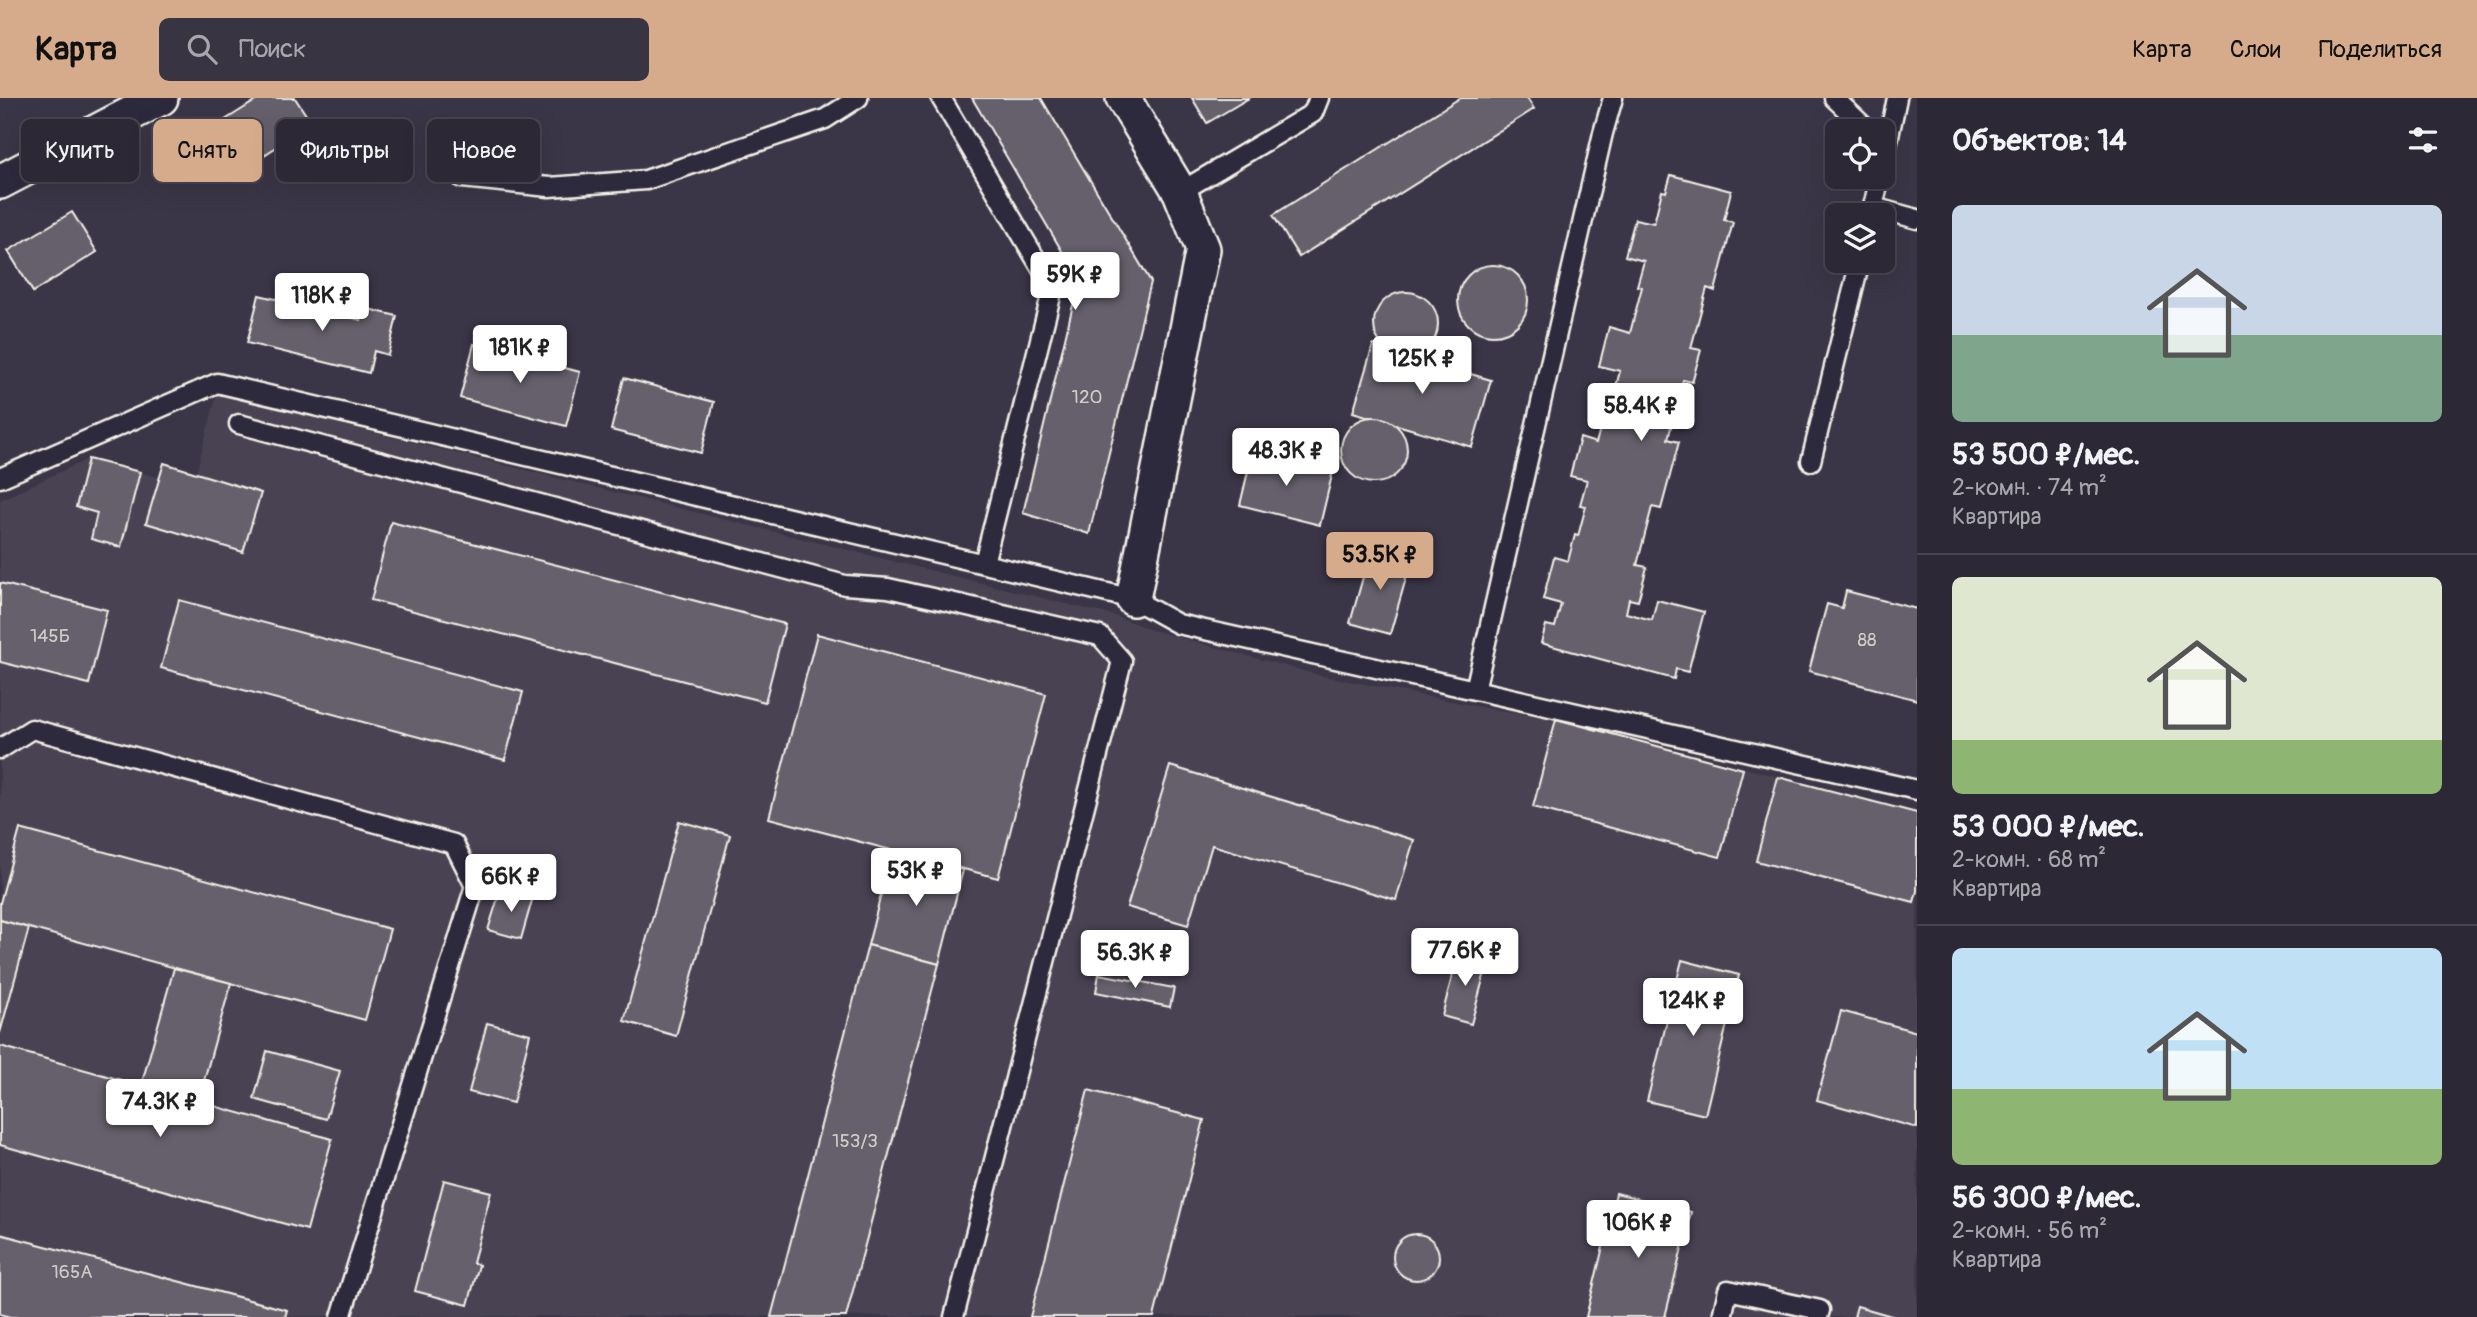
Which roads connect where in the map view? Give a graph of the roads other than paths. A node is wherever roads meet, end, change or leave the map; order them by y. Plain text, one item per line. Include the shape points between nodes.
1 (161, 98) edge
2 (858, 98) edge
3 (941, 98) edge
4 (1123, 98) edge
5 (1319, 98) edge
6 (1613, 98) edge
7 (1834, 98) edge
8 (1897, 98) edge
9 (1856, 119) edge
10 (1892, 119) edge
11 (0, 182) edge
12 (501, 182) edge
13 (1180, 192) junction
14 (1895, 215) edge
15 (1917, 219) edge
16 (1857, 273) edge
17 (239, 424) dead end
18 (1811, 461) dead end
19 (0, 478) edge
20 (984, 563) junction
21 (1133, 599) junction
22 (1475, 690) junction
23 (0, 750) edge
24 (1917, 790) edge
25 (341, 1317) edge
26 (954, 1317) edge
27 (1722, 1317) edge
28 (1818, 1317) edge

1 - 11 street
2 - 12 lane via 825,119 646,180 549,187
3 - 20 lane via 1053,288
4 - 13 street
5 - 13 lane via 1313,113
6 - 22 lane
7 - 9 lane
8 - 10 lane
13 - 21 street via 1203,249
14 - 15 lane
16 - 18 lane
17 - 26 lane via 845,585 888,588 1100,636 1122,661
19 - 20 lane via 216,383
20 - 21 lane
21 - 22 lane via 1178,624
22 - 24 lane
23 - 25 lane via 32,729 454,844 475,886
27 - 28 lane via 1728,1290 1820,1310

